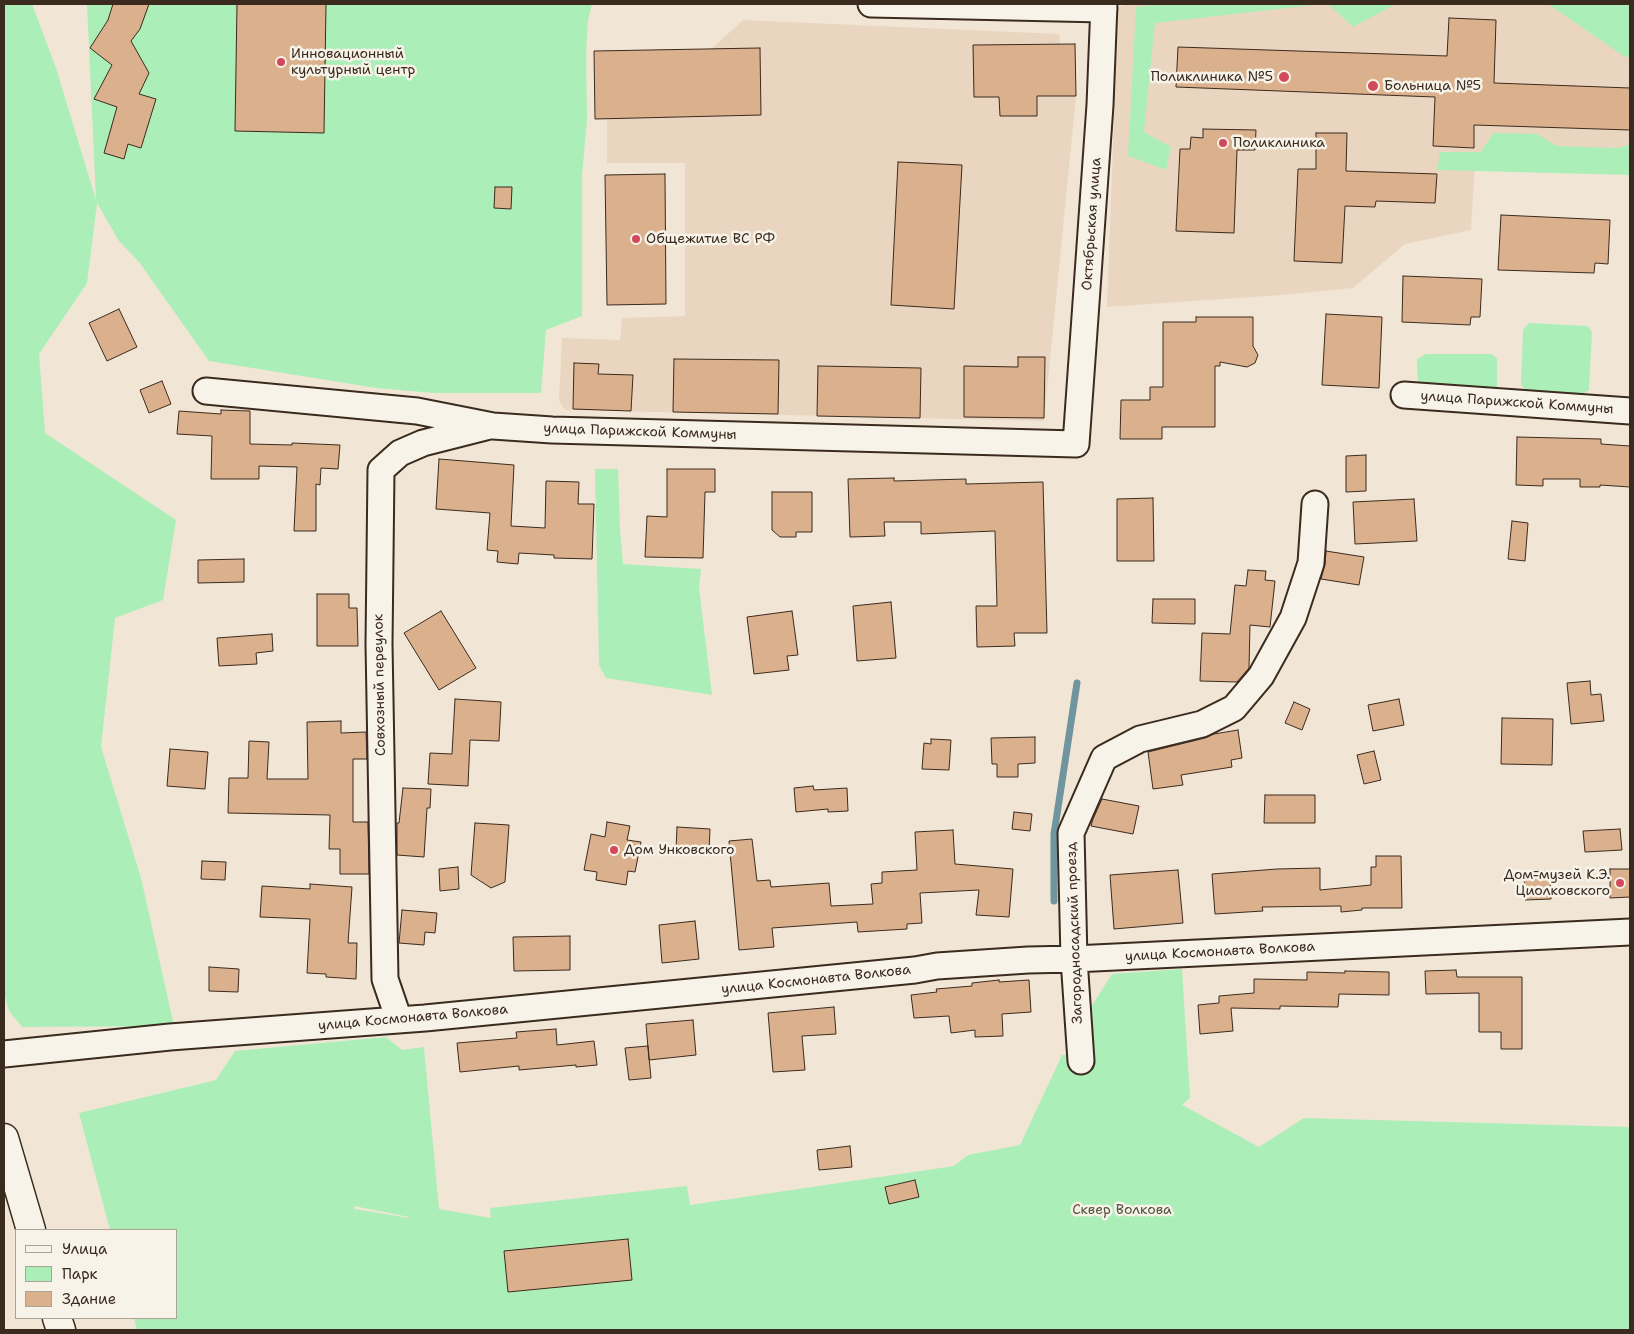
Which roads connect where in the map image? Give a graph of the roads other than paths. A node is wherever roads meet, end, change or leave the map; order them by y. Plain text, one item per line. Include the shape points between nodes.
1 (871, 4) edge
2 (1104, 6) edge
3 (206, 391) dead end
4 (1404, 395) dead end
5 (1630, 411) edge
6 (493, 426) junction
7 (1076, 444) joint
8 (1315, 504) dead end
9 (1630, 932) edge
10 (1074, 959) junction
11 (399, 1020) junction
12 (4, 1054) edge
13 (1081, 1061) dead end
14 (4, 1138) edge
15 (31, 1229) edge

1 - 2 street
2 - 7 street, Октябрьская улица
3 - 6 street, улица Парижской Коммуны via 417,411
4 - 5 street, улица Парижской Коммуны
6 - 7 street, улица Парижской Коммуны
6 - 11 street, Совхозный переулок via 423,443 400,453 381,470 379,644 385,979
8 - 10 street, Загородносадский проезд via 1311,564 1293,618 1261,676 1234,708 1202,724 1140,739 1104,758 1071,833
9 - 10 street, улица Космонавта Волкова
10 - 11 street, улица Космонавта Волкова via 937,966
10 - 13 street, Загородносадский проезд
11 - 12 street, улица Космонавта Волкова via 170,1037
14 - 15 street

